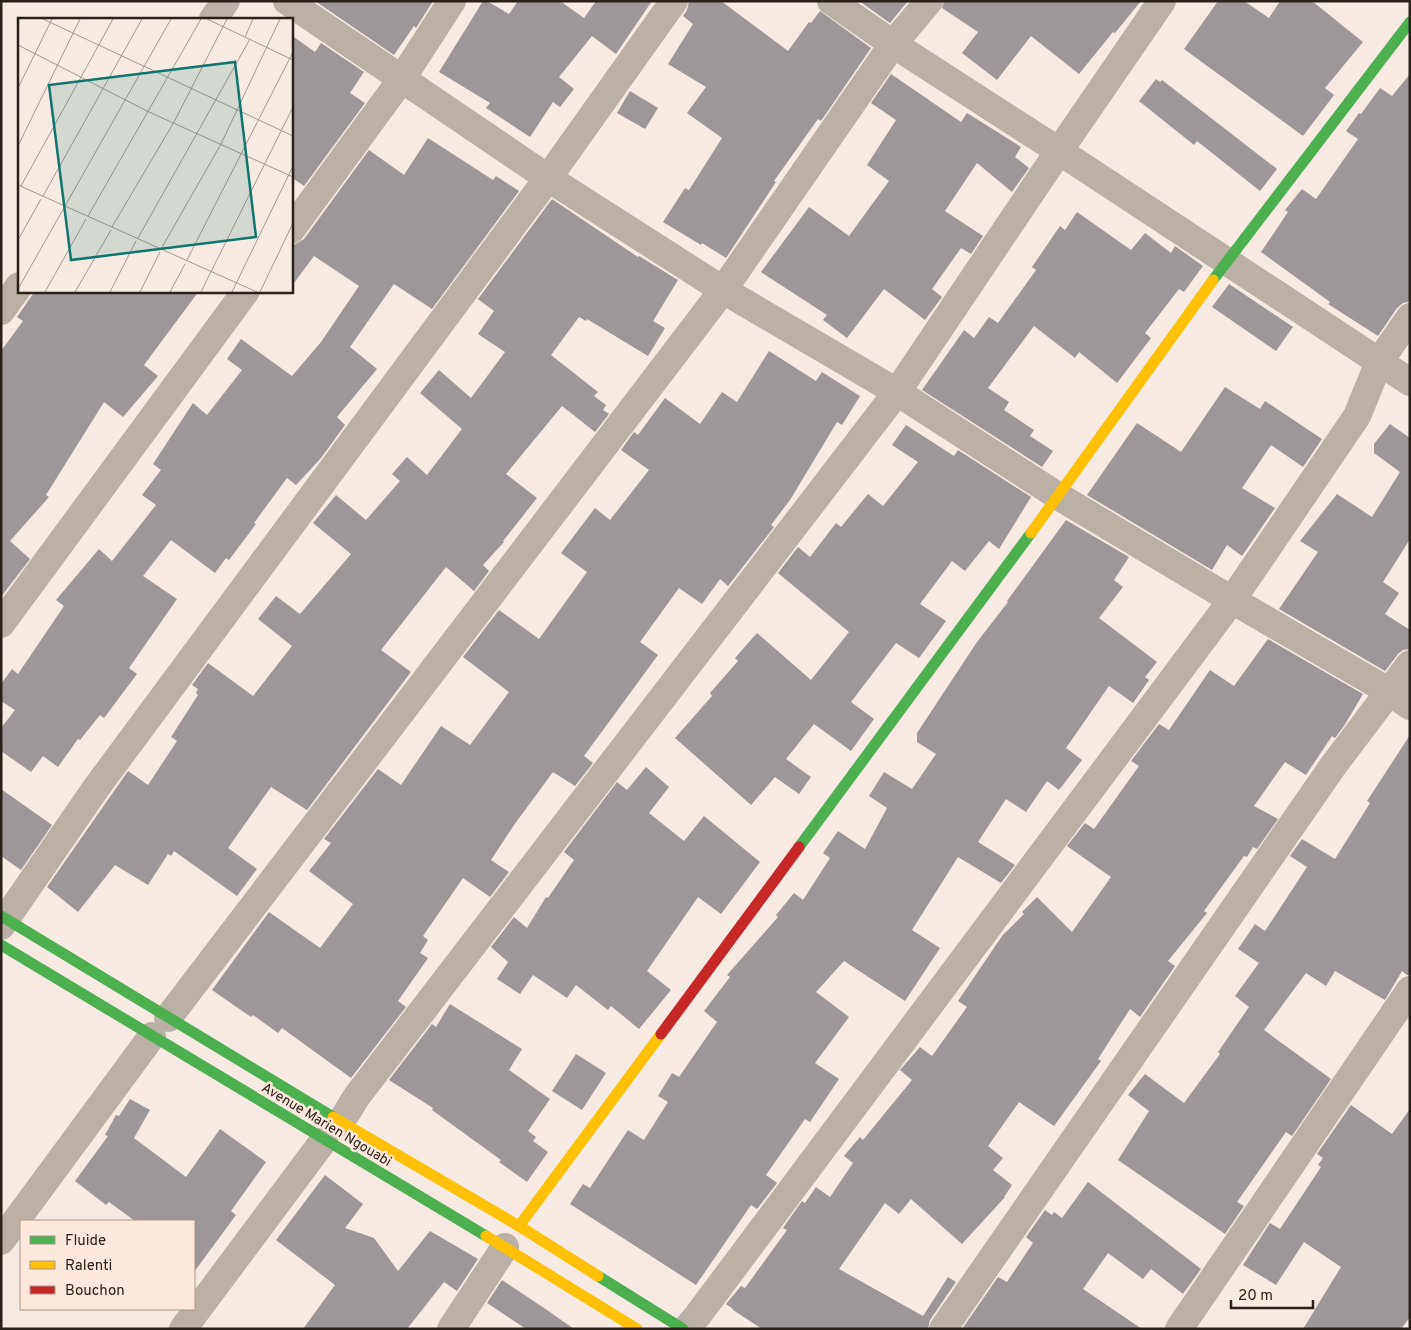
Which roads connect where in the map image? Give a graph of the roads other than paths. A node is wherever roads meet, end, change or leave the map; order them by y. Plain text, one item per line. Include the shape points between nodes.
1 (226, 1) edge
2 (287, 1) edge
3 (452, 1) edge
4 (674, 1) edge
5 (830, 1) edge
6 (929, 1) edge
7 (1162, 1) edge
8 (214, 18) edge
9 (1410, 22) edge
10 (893, 44) junction
11 (402, 80) junction
12 (1059, 151) junction
13 (548, 178) junction
14 (292, 229) edge
15 (1226, 261) junction
16 (18, 287) edge
17 (723, 290) junction
18 (245, 292) edge
19 (1, 310) edge
20 (1410, 317) edge
21 (1379, 362) junction
22 (1410, 382) edge
23 (897, 392) junction
24 (1058, 496) junction
25 (1232, 600) junction
26 (1, 624) edge
27 (1410, 664) edge
28 (1400, 699) edge
29 (3, 920) edge
30 (1, 945) edge
31 (1410, 990) edge
32 (160, 1027) junction
33 (333, 1131) junction
34 (512, 1237) junction
35 (1, 1241) edge
36 (183, 1329) edge
37 (451, 1329) edge
38 (637, 1329) edge
39 (685, 1329) edge
40 (943, 1329) edge
41 (1179, 1329) edge

1 - 8 street
2 - 11 street
3 - 11 street
4 - 13 street
5 - 10 street
6 - 10 street
7 - 12 street
9 - 15 main road
10 - 12 street
10 - 17 street
11 - 13 street
11 - 14 street
12 - 15 street
12 - 23 street
13 - 17 street
13 - 29 street via 96,788
15 - 21 street
15 - 24 main road
16 - 19 street
17 - 23 street
17 - 32 street
18 - 26 street
20 - 21 street
21 - 22 street
21 - 25 street via 1357,416
23 - 24 street
23 - 33 street
24 - 25 street
24 - 34 main road
25 - 28 street
25 - 39 street
27 - 28 street
28 - 40 street via 1327,774
29 - 32 main road
30 - 32 main road, Avenue Marien Ngouabi
31 - 41 street
32 - 33 main road, Avenue Marien Ngouabi
32 - 33 main road
32 - 35 street
33 - 34 main road, Avenue Marien Ngouabi
33 - 34 main road
33 - 36 street
34 - 37 street
34 - 38 main road, Avenue Marien Ngouabi
34 - 39 main road

